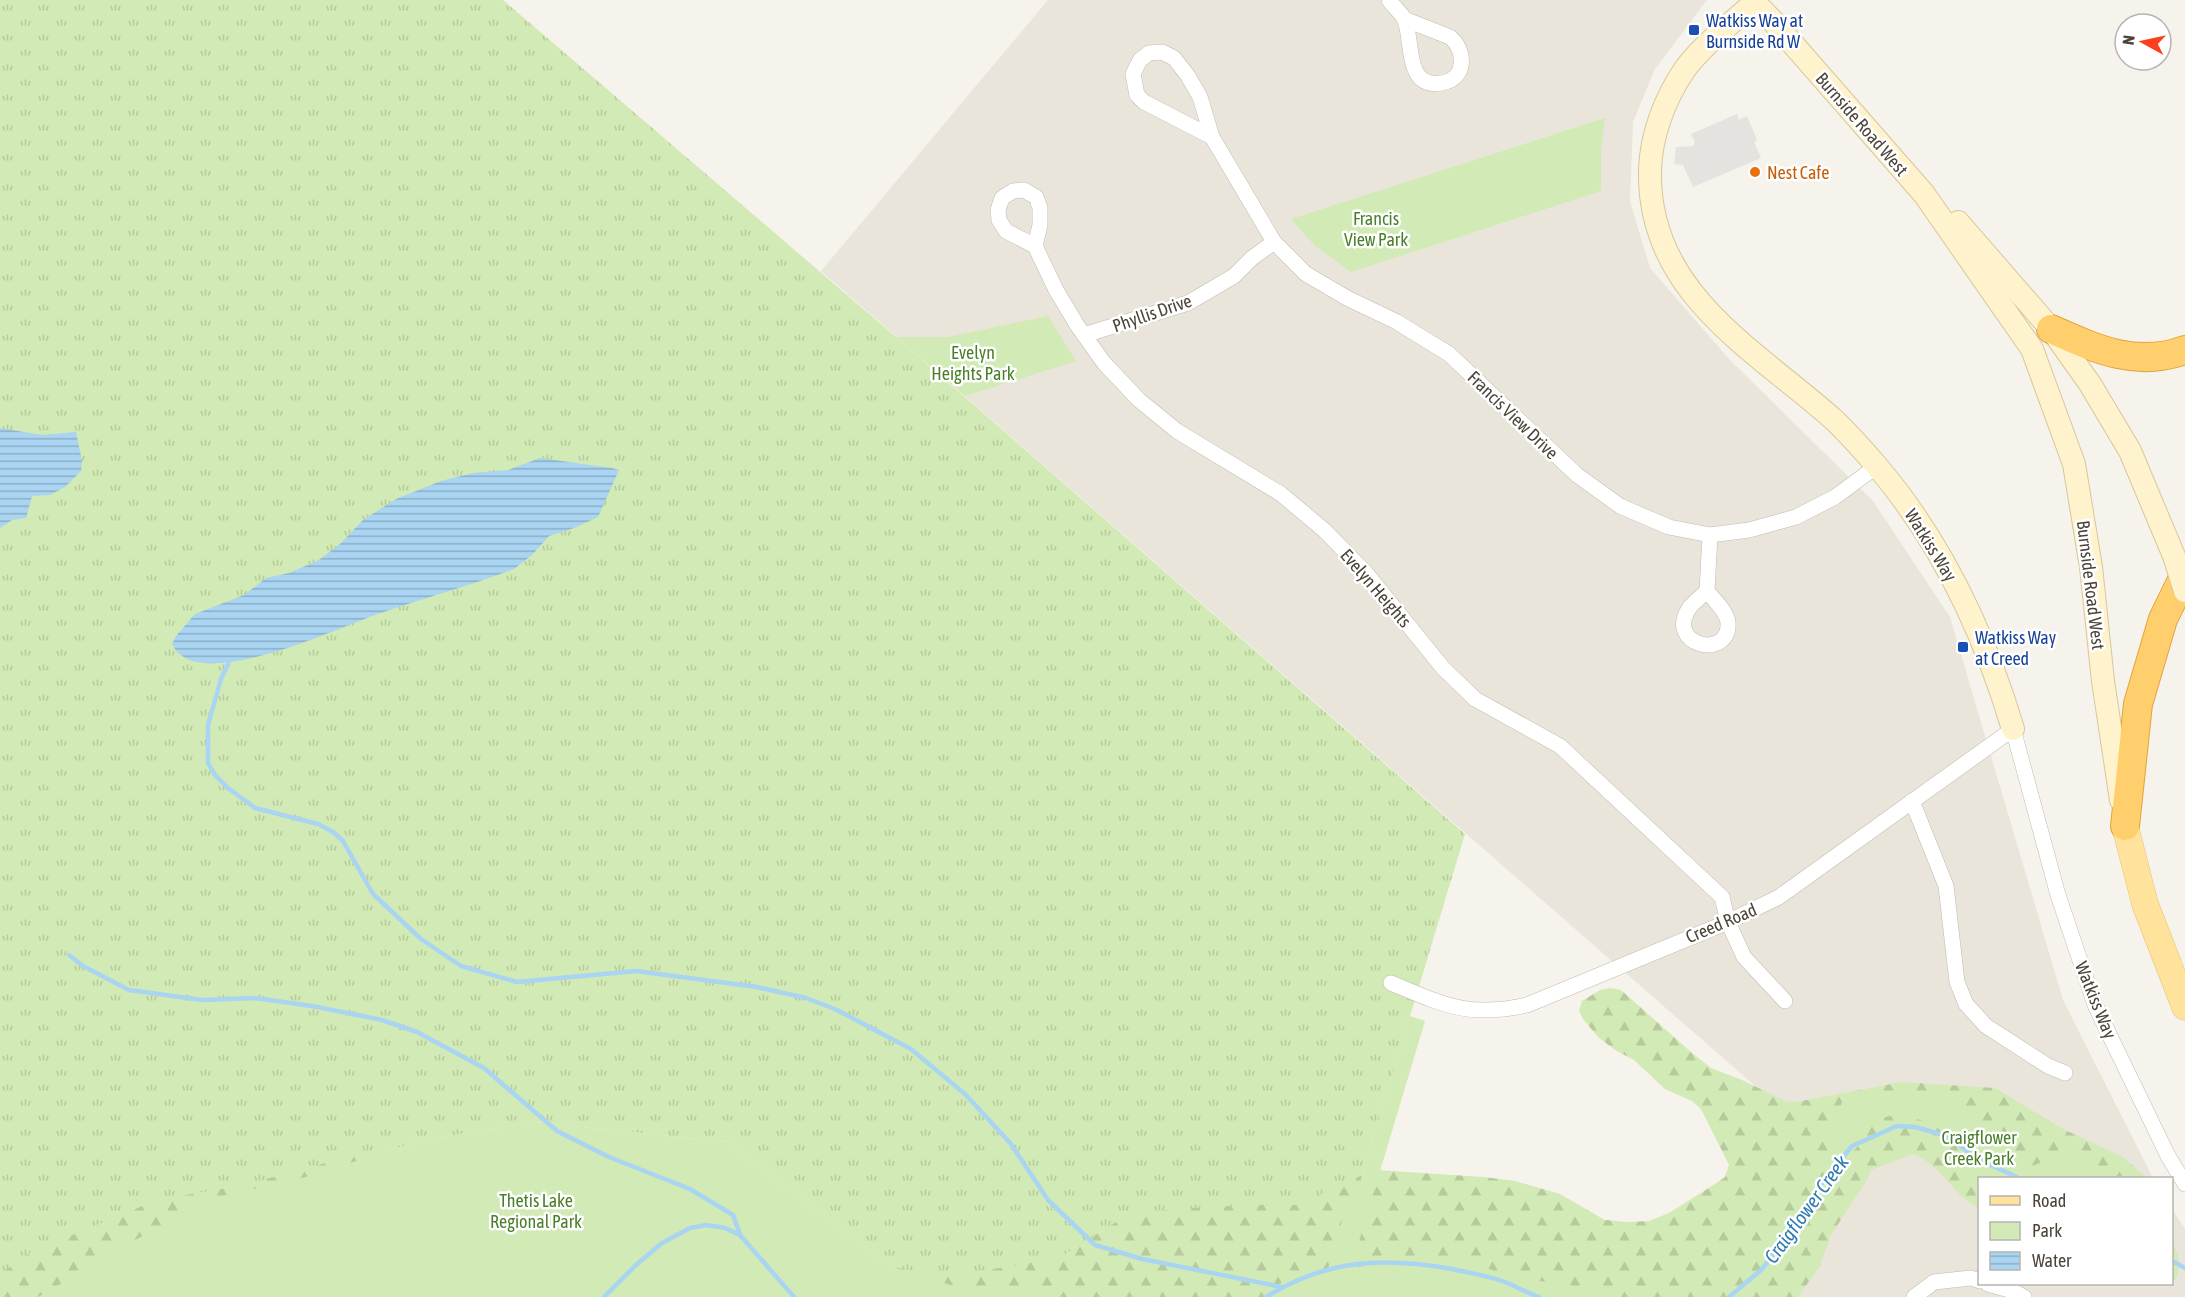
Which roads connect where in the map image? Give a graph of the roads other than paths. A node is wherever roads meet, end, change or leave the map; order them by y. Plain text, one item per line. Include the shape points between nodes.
1 (1389, 0) edge
2 (1755, 1) edge
3 (1404, 19) junction
4 (1212, 137) junction
5 (1924, 194) junction
6 (1274, 242) junction
7 (1035, 246) dead end
8 (2051, 329) junction
9 (1084, 335) junction
10 (2185, 350) edge
11 (1877, 466) junction
12 (1710, 535) junction
13 (2179, 565) edge
14 (1707, 591) dead end
15 (2185, 591) edge
16 (2013, 729) junction
17 (1912, 801) junction
18 (2125, 826) junction
19 (1728, 922) junction
20 (1391, 983) dead end
21 (1785, 1001) dead end
22 (2185, 1007) edge
23 (2065, 1073) dead end
24 (2185, 1184) edge
25 (1978, 1280) edge
26 (1992, 1285) edge
27 (1914, 1297) edge
28 (2024, 1297) edge

1 - 3 street
2 - 5 street, Burnside Road West
2 - 11 street, Watkiss Way via 1686,69 1659,121 1651,152 1650,198 1656,224 1672,265 1707,311 1834,420
3 - 3 street via 1417,74 1438,84 1453,78 1462,65 1456,42
4 - 4 street, Francis View Drive via 1200,97 1174,58 1162,52 1149,53 1140,60 1133,74 1137,95
4 - 6 street, Francis View Drive
5 - 8 street, Burnside Road West via 1961,225
5 - 18 street, Burnside Road West via 2032,349 2074,464
6 - 9 street, Phyllis Drive via 1234,276 1188,303
6 - 12 street, Francis View Drive via 1306,274 1449,354 1577,476 1620,506 1669,527
7 - 9 street, Evelyn Heights
8 - 10 highway via 2099,351 2128,357 2156,357
8 - 13 street, Burnside Road West via 2130,451
9 - 19 street, Evelyn Heights via 1139,400 1177,431 1281,494 1324,530 1366,573 1443,668 1475,699 1568,753 1722,897
11 - 12 street, Francis View Drive via 1835,497 1796,518
11 - 16 street, Watkiss Way via 1911,511 1966,604
12 - 14 street
13 - 15 street, Burnside Road West, bridge
13 - 18 highway via 2138,704
16 - 17 street, Creed Road
16 - 24 street, Watkiss Way via 2058,895 2095,1005
17 - 19 street, Creed Road via 1779,897
17 - 23 street via 1946,886 1957,982 1966,1004 1986,1026
18 - 22 main road, Burnside Road West via 2145,904
19 - 20 street, Creed Road via 1527,1005 1506,1009 1451,1008
19 - 21 street, Evelyn Heights via 1744,957
25 - 27 street via 1934,1282
26 - 28 street

